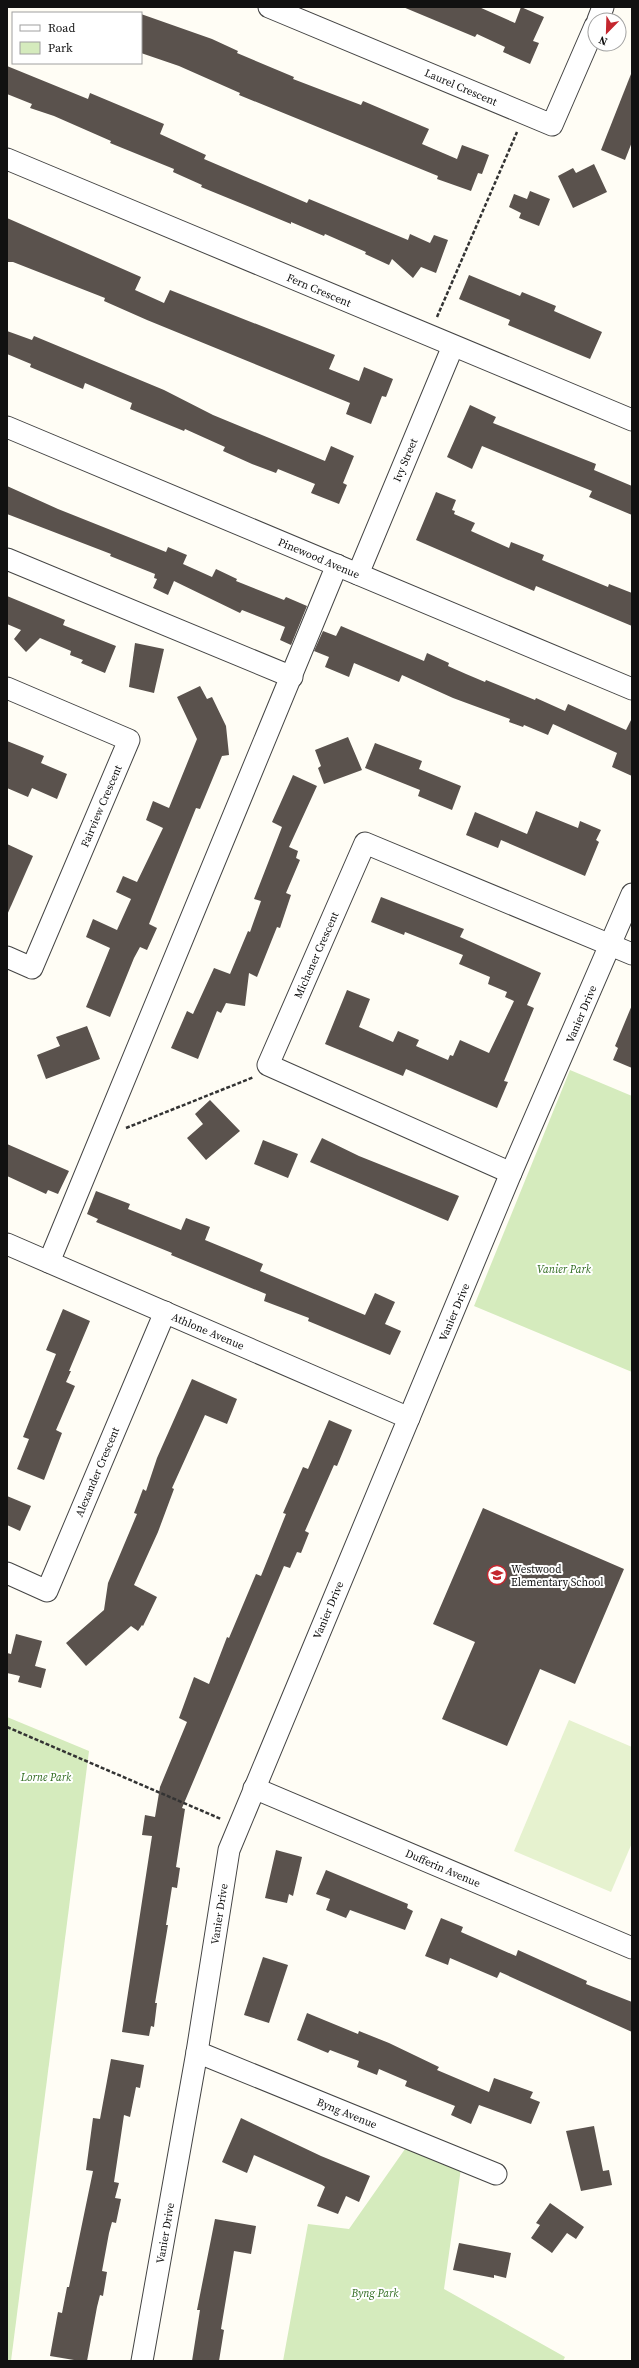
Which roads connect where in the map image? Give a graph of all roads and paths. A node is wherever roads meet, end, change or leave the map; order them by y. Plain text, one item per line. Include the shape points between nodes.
1 (269, 7) edge
2 (587, 44) edge
3 (525, 113) junction
4 (7, 159) edge
5 (429, 336) junction
6 (453, 346) junction
7 (632, 420) edge
8 (7, 427) edge
9 (7, 558) edge
10 (336, 565) junction
11 (358, 574) junction
12 (292, 677) junction
13 (7, 688) edge
14 (632, 689) edge
15 (632, 894) edge
16 (610, 945) junction
17 (632, 954) edge
18 (7, 957) edge
19 (268, 1066) junction
20 (100, 1138) junction
21 (511, 1173) junction
22 (7, 1244) edge
23 (48, 1262) junction
24 (165, 1312) junction
25 (409, 1418) junction
26 (7, 1574) edge
27 (7, 1727) edge
28 (254, 1788) junction
29 (239, 1827) junction
30 (632, 1948) edge
31 (197, 2052) junction
32 (496, 2174) dead end
33 (142, 2361) edge

1 - 3 street, Laurel Crescent
2 - 3 street, Laurel Crescent via 552,125
3 - 5 path
4 - 5 street, Fern Crescent
5 - 6 street, Fern Crescent
6 - 7 street, Fern Crescent
6 - 11 street, Ivy Street
8 - 10 street, Pinewood Avenue
9 - 12 street
10 - 11 street, Pinewood Avenue
10 - 12 street
11 - 14 street, Pinewood Avenue
12 - 20 street
13 - 18 street, Fairview Crescent via 129,740 32,968
15 - 16 street, Vanier Drive
16 - 17 street
16 - 19 street, Michener Crescent via 365,843
16 - 21 street, Vanier Drive
19 - 20 path via 264,1073
19 - 21 street
20 - 23 street
21 - 25 street, Vanier Drive
22 - 23 street, Athlone Avenue
23 - 24 street, Athlone Avenue
24 - 25 street, Athlone Avenue
24 - 26 street, Alexander Crescent via 47,1591
25 - 28 street, Vanier Drive
27 - 29 path
28 - 29 street, Vanier Drive
28 - 30 street, Dufferin Avenue
29 - 31 street, Vanier Drive via 229,1850
31 - 32 street, Byng Avenue
31 - 33 street, Vanier Drive

